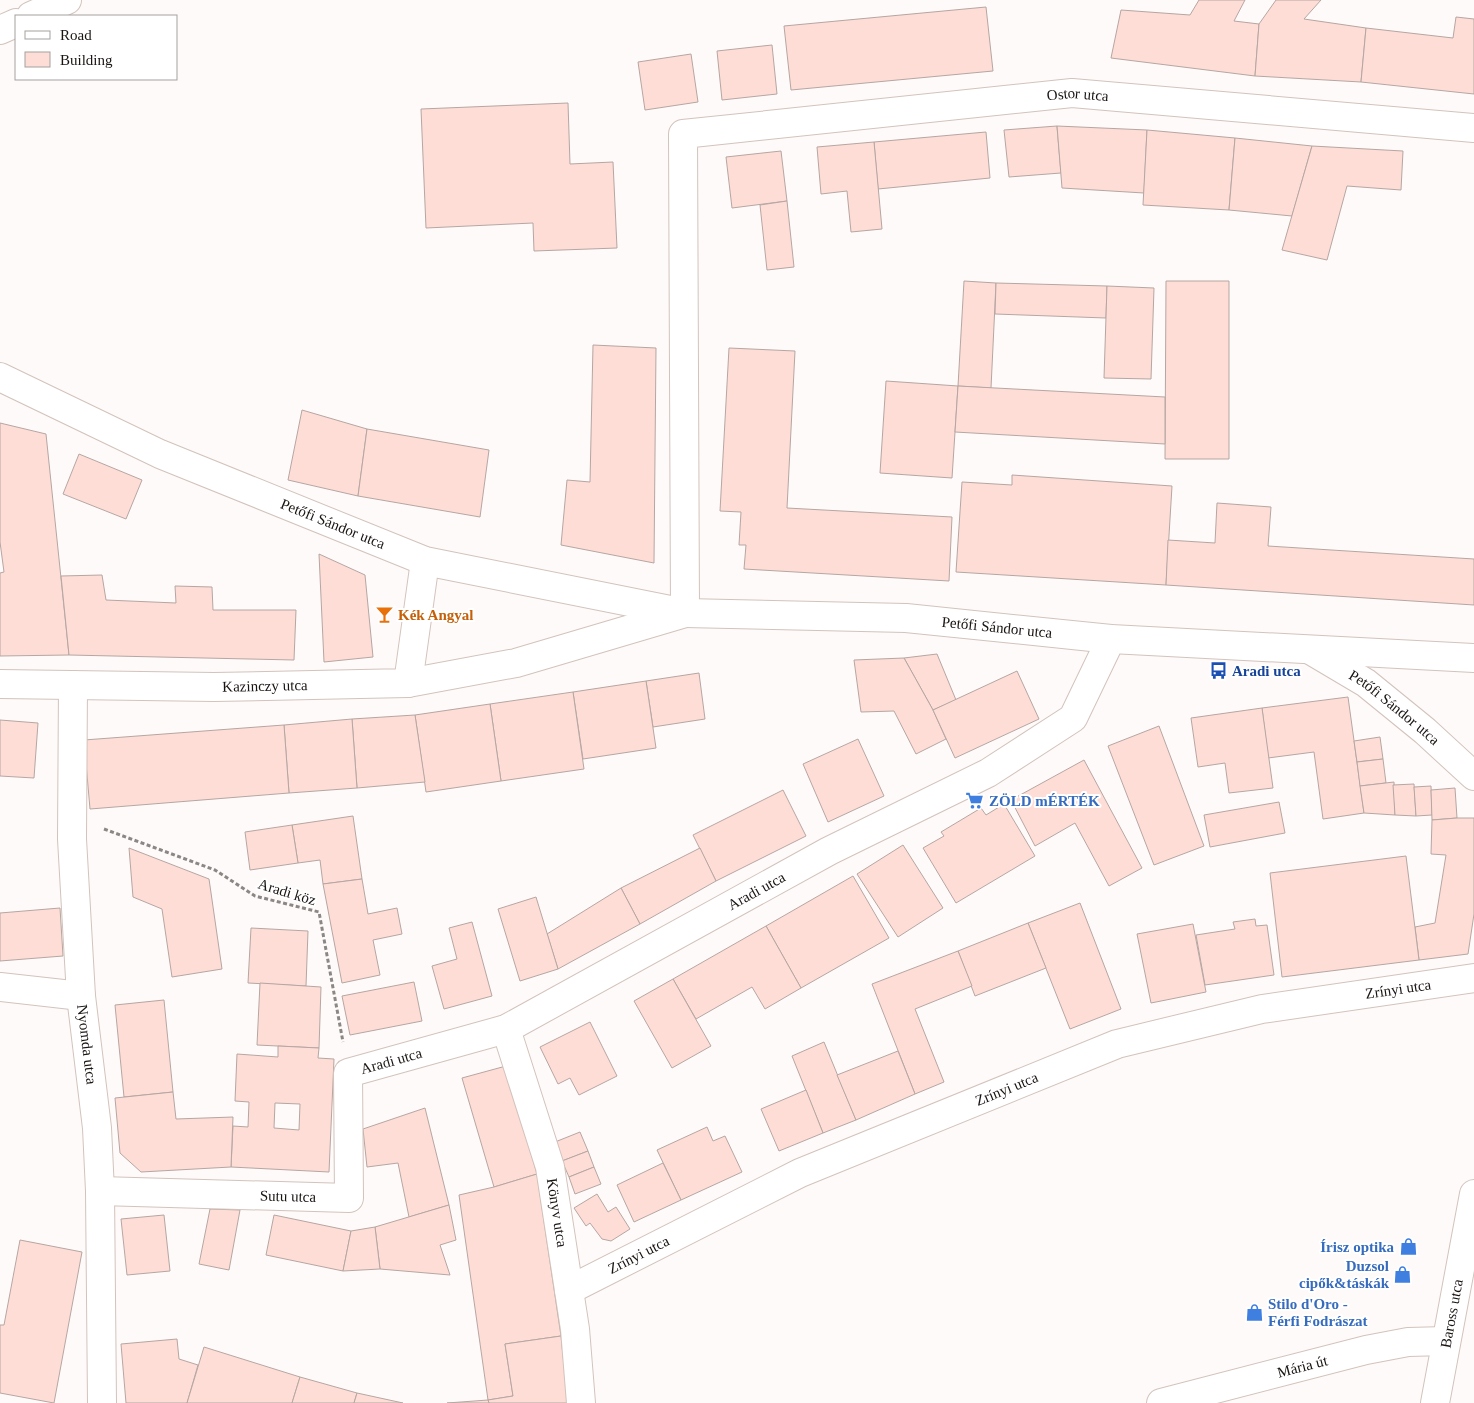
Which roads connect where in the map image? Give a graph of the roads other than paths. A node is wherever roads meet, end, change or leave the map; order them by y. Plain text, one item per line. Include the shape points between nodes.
1 (67, 0) edge
2 (33, 15) edge
3 (15, 23) edge
4 (0, 30) edge
5 (1474, 128) edge
6 (0, 377) edge
7 (425, 561) junction
8 (685, 613) junction
9 (1111, 639) junction
10 (1308, 648) junction
11 (1474, 658) edge
12 (408, 683) junction
13 (0, 684) edge
14 (73, 684) junction
15 (1474, 776) edge
16 (1474, 978) edge
17 (0, 987) edge
18 (82, 996) junction
19 (506, 1029) junction
20 (348, 1072) joint
21 (100, 1191) junction
22 (1474, 1198) edge
23 (568, 1290) junction
24 (1446, 1341) junction
25 (102, 1403) edge
26 (582, 1403) edge
27 (1162, 1403) edge
28 (1435, 1403) edge

1 - 2 street
3 - 4 street
5 - 8 street, Ostor utca via 1072,93 683,134
6 - 7 street, Petőfi Sándor utca via 160,454
7 - 8 street, Petőfi Sándor utca
7 - 12 street
8 - 9 street, Petőfi Sándor utca via 906,618
8 - 12 street, Petőfi Sándor utca via 516,663
9 - 10 street, Petőfi Sándor utca
9 - 19 street, Aradi utca via 1072,718 988,773 829,851
10 - 11 street, Petőfi Sándor utca
10 - 15 street, Petőfi Sándor utca via 1366,683
12 - 14 street, Kazinczy utca via 214,687
13 - 14 street, Kazinczy utca
14 - 18 street, Nyomda utca via 72,840
16 - 23 street, Zrínyi utca via 1262,1009 1117,1044 800,1173
17 - 18 street
18 - 21 street, Nyomda utca
19 - 20 street, Aradi utca
19 - 23 street, Könyv utca via 550,1167
20 - 21 street, Sutu utca via 349,1198
21 - 25 street, Nyomda utca
22 - 24 street, Baross utca
23 - 26 street, Könyv utca
24 - 27 street, Mária út via 1408,1342 1366,1350
24 - 28 street, Baross utca

